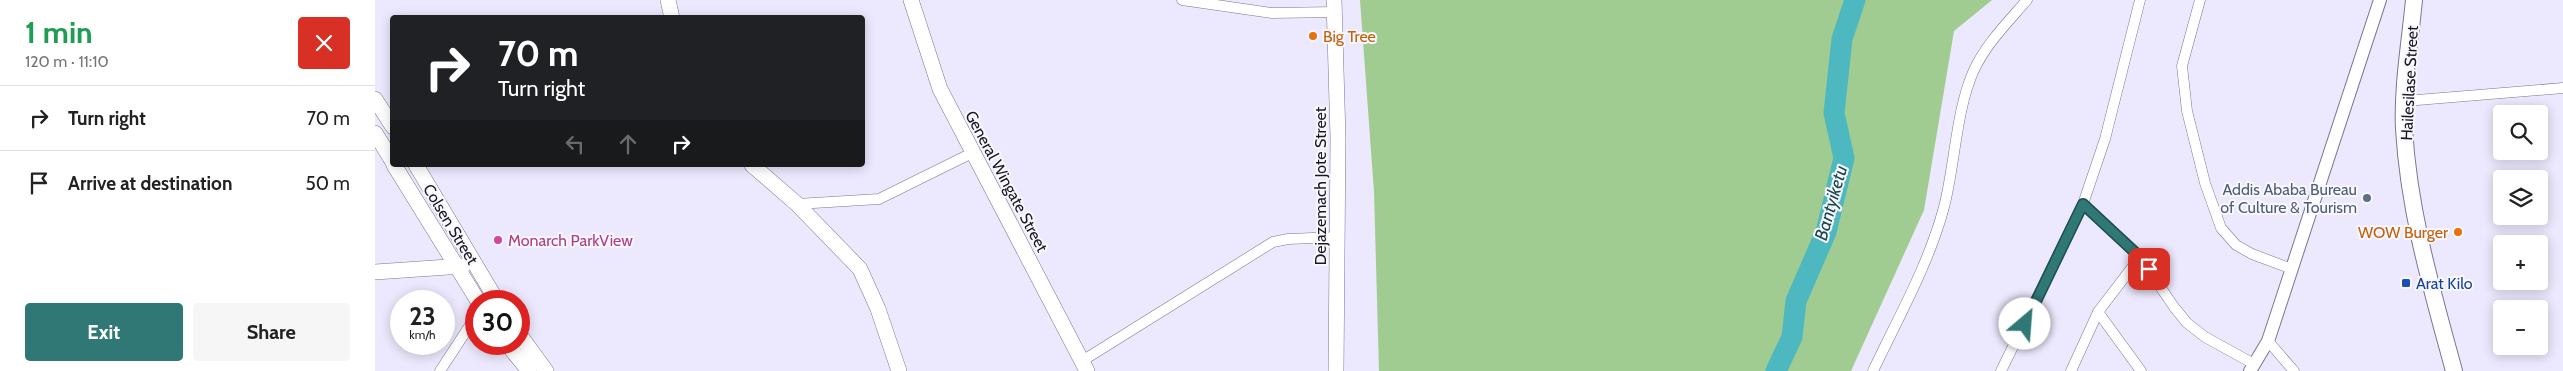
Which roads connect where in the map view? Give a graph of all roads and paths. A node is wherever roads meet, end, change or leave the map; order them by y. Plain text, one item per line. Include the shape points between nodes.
1 (668, 0) edge
2 (911, 0) edge
3 (1182, 0) edge
4 (2027, 0) edge
5 (2140, 0) edge
6 (2200, 0) edge
7 (2380, 0) edge
8 (2414, 0) edge
9 (1334, 6) edge
10 (671, 15) edge
11 (2563, 88) edge
12 (375, 99) edge
13 (2405, 100) junction
14 (390, 122) edge
15 (375, 133) edge
16 (972, 153) junction
17 (390, 157) edge
18 (396, 167) edge
19 (417, 167) edge
20 (754, 167) edge
21 (797, 204) junction
22 (2083, 204) junction
23 (1338, 237) junction
24 (2140, 257) junction
25 (474, 263) junction
26 (457, 268) junction
27 (2292, 269) junction
28 (375, 272) edge
29 (471, 290) edge
30 (490, 290) edge
31 (2098, 312) junction
32 (465, 333) edge
33 (2268, 341) junction
34 (530, 349) edge
35 (516, 355) edge
36 (1085, 366) edge
37 (2252, 368) edge
38 (440, 371) edge
39 (529, 371) edge
40 (546, 371) edge
41 (899, 371) edge
42 (1336, 371) edge
43 (1873, 371) edge
44 (2001, 371) edge
45 (2071, 371) edge
46 (2141, 371) edge
47 (2294, 371) edge
48 (2454, 371) edge

1 - 10 main road
2 - 16 main road, General Wingate Street via 940,89
3 - 9 street via 1271,13
4 - 43 street via 1986,50 1974,70 1944,207 1923,264
5 - 22 street via 2105,139
6 - 27 street via 2182,66 2187,111 2205,182 2221,228 2236,245
7 - 27 street
8 - 13 main road, Hailesilase Street
9 - 23 main road, Dejazemach Jote Street
11 - 13 street
12 - 14 main road
13 - 48 main road, Hailesilase Street via 2404,127 2414,218
15 - 17 main road
16 - 21 street via 879,199
16 - 36 main road, General Wingate Street
18 - 26 main road, Colsen Street
19 - 25 main road
20 - 21 main road
21 - 41 main road via 860,269 878,309
22 - 24 street
22 - 44 street
23 - 36 street via 1273,242
23 - 42 main road, Dejazemach Jote Street
24 - 31 street
24 - 37 street via 2187,323
25 - 26 main road
25 - 30 main road
26 - 28 main road
26 - 29 main road, Colsen Street
27 - 33 street
31 - 45 street
31 - 46 street
32 - 38 street
33 - 37 street
33 - 47 street
34 - 40 main road
35 - 39 main road

